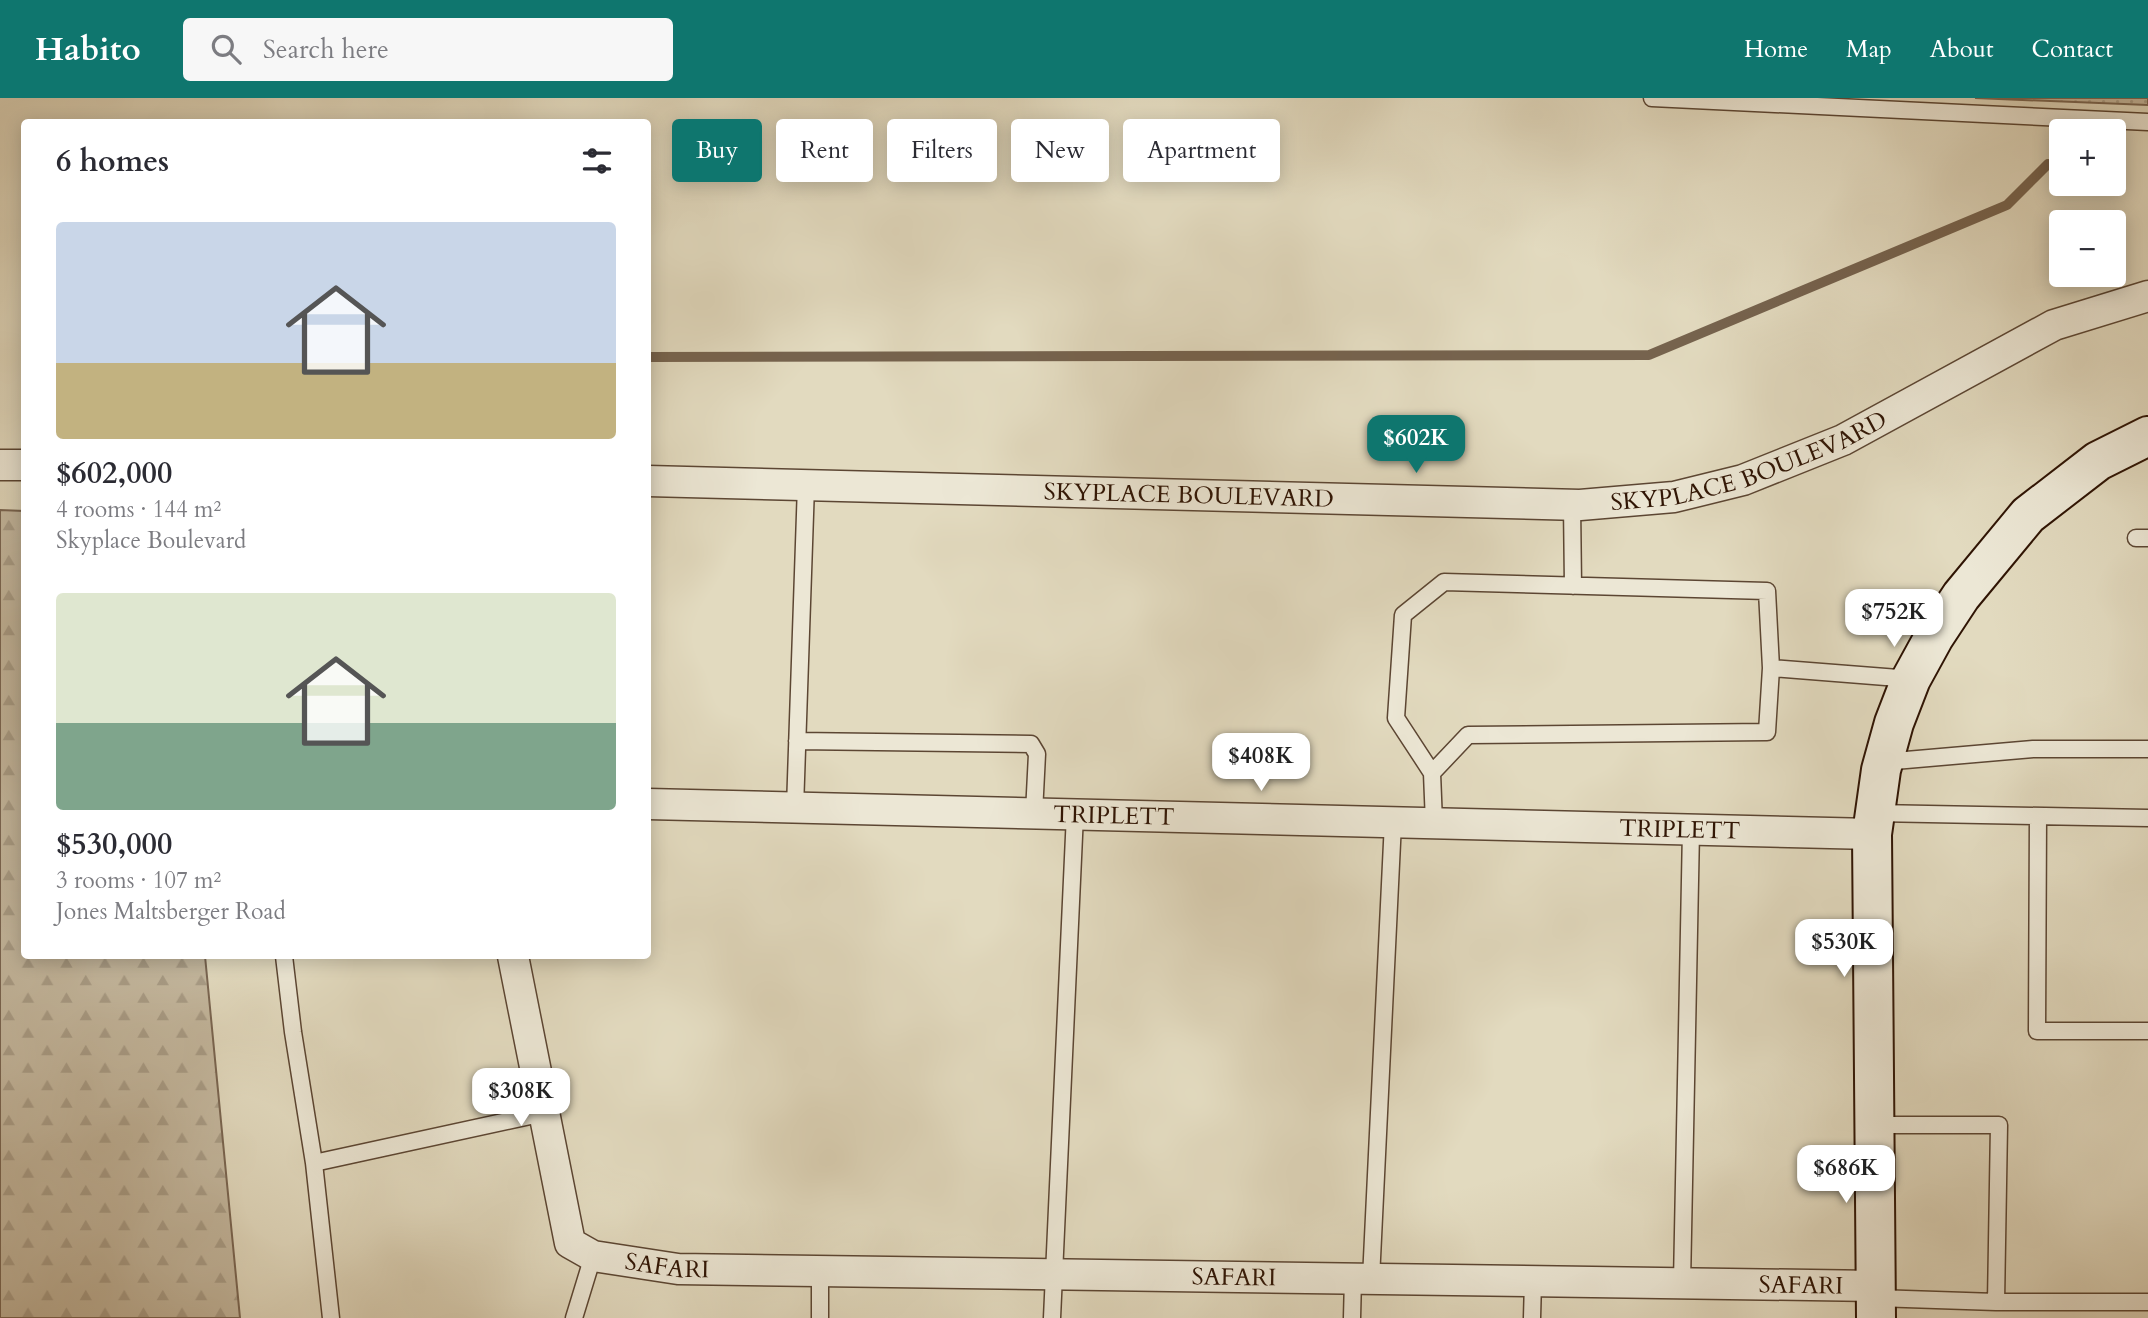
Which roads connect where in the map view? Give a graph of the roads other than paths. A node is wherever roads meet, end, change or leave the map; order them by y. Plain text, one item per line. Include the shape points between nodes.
1 (1652, 98) edge
2 (2148, 122) edge
3 (2148, 296) edge
4 (2148, 436) edge
5 (0, 465) edge
6 (21, 465) edge
7 (651, 481) edge
8 (806, 485) junction
9 (1572, 505) junction
10 (1573, 586) junction
11 (1771, 667) junction
12 (1911, 679) junction
13 (797, 741) junction
14 (2148, 748) edge
15 (1883, 762) junction
16 (1432, 772) junction
17 (651, 804) edge
18 (795, 807) junction
19 (1034, 813) junction
20 (1075, 814) junction
21 (2038, 816) junction
22 (2148, 818) edge
23 (1393, 822) junction
24 (1434, 823) junction
25 (1874, 823) junction
26 (1691, 830) junction
27 (284, 959) edge
28 (514, 959) edge
29 (2148, 1031) edge
30 (544, 1113) junction
31 (1875, 1125) junction
32 (314, 1163) junction
33 (593, 1256) junction
34 (820, 1271) junction
35 (1054, 1274) junction
36 (1362, 1278) junction
37 (1533, 1281) junction
38 (1682, 1283) junction
39 (1876, 1300) edge
40 (1996, 1302) junction
41 (2148, 1303) edge
42 (331, 1318) edge
43 (574, 1318) edge
44 (820, 1318) edge
45 (1052, 1318) edge
46 (1352, 1318) edge
47 (1532, 1318) edge

1 - 2 lane
3 - 9 street, SKYPLACE BOULEVARD via 2054,326 1843,440 1743,480 1674,497
4 - 12 main road via 2098,461 2028,515 1961,596
5 - 6 street
7 - 8 street, SKYPLACE BOULEVARD
8 - 9 street, SKYPLACE BOULEVARD
8 - 13 lane
9 - 10 lane
10 - 11 lane via 1767,591
10 - 16 lane via 1444,582 1403,615 1396,718
11 - 12 lane
11 - 16 lane via 1767,732 1468,735
12 - 15 main road
13 - 18 lane
13 - 19 lane via 1031,744 1037,754
14 - 15 lane via 2033,749
15 - 25 main road
16 - 24 lane
17 - 18 street, TRIPLETT
18 - 19 street, TRIPLETT
19 - 20 street, TRIPLETT
20 - 23 street, TRIPLETT
20 - 35 lane
21 - 22 lane
21 - 25 lane
21 - 29 lane via 2037,1031
23 - 24 street, TRIPLETT
23 - 36 lane
24 - 26 street, TRIPLETT
25 - 26 street, TRIPLETT
25 - 31 main road
26 - 38 lane
27 - 32 lane
28 - 30 street
30 - 32 lane
30 - 33 street via 570,1243
31 - 39 main road
31 - 40 lane via 1999,1125
32 - 42 lane
33 - 34 street, SAFARI via 678,1269
33 - 43 lane
34 - 35 street, SAFARI
34 - 44 lane
35 - 36 street, SAFARI
35 - 45 lane
36 - 37 street, SAFARI
36 - 46 lane
37 - 38 street, SAFARI
37 - 47 lane
38 - 39 street, SAFARI
39 - 40 lane
40 - 41 lane

